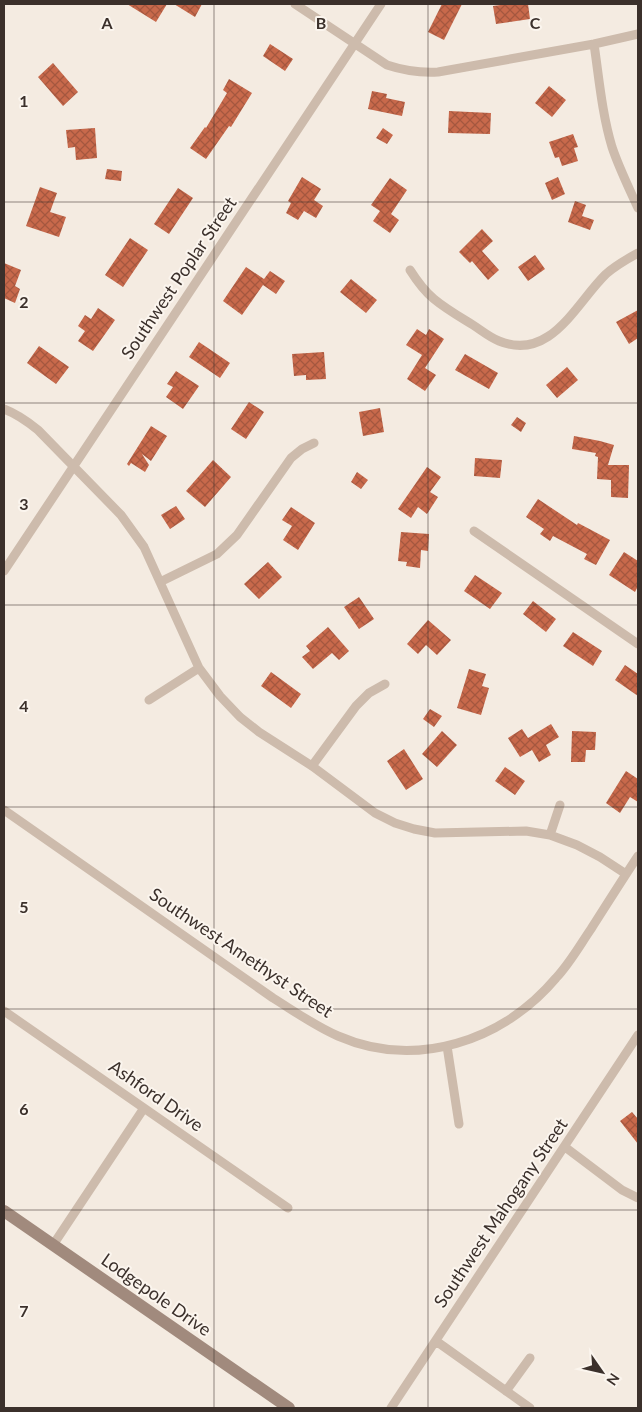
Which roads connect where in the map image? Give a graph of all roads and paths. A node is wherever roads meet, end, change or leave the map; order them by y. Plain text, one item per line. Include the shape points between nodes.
1 (294, 4) edge
2 (381, 4) edge
3 (638, 34) edge
4 (355, 43) junction
5 (594, 44) junction
6 (638, 208) edge
7 (638, 253) edge
8 (410, 270) dead end
9 (4, 409) edge
10 (314, 443) dead end
11 (74, 466) junction
12 (474, 531) dead end
13 (4, 570) edge
14 (160, 582) junction
15 (638, 644) edge
16 (199, 668) junction
17 (385, 684) dead end
18 (149, 700) dead end
19 (312, 766) junction
20 (560, 805) dead end
21 (4, 810) edge
22 (550, 835) junction
23 (638, 856) edge
24 (626, 874) junction
25 (4, 1012) edge
26 (638, 1035) edge
27 (447, 1046) junction
28 (144, 1108) junction
29 (459, 1124) dead end
30 (565, 1146) junction
31 (638, 1198) edge
32 (288, 1208) dead end
33 (4, 1211) edge
34 (53, 1245) junction
35 (436, 1341) junction
36 (530, 1358) dead end
37 (506, 1391) junction
38 (289, 1408) edge
39 (391, 1408) edge
40 (530, 1408) edge

1 - 4 street
2 - 4 street, Southwest Poplar Street
3 - 5 street
4 - 5 street via 387,64 420,73
4 - 11 street, Southwest Poplar Street
5 - 6 street via 612,147
7 - 8 street via 606,274 560,328 545,339 530,344 512,345 486,334 434,300
9 - 11 street via 26,420
10 - 14 street via 291,458 228,545 217,554
11 - 13 street, Southwest Poplar Street
11 - 14 street via 121,515 144,547
12 - 15 street
14 - 16 street
16 - 18 street
16 - 19 street via 240,717
17 - 19 street via 356,706
19 - 22 street via 375,813 414,829 455,834 526,831
20 - 22 street
21 - 27 street, Southwest Amethyst Street via 313,1023 365,1045 420,1050
22 - 24 street via 593,853
23 - 24 street, Southwest Amethyst Street
24 - 27 street, Southwest Amethyst Street via 573,957 541,995 495,1028
25 - 28 street, Ashford Drive
26 - 30 street, Southwest Mahogany Street
27 - 29 street
28 - 32 street, Ashford Drive
28 - 34 street
30 - 31 street via 622,1190
30 - 35 street, Southwest Mahogany Street
33 - 34 street, Lodgepole Drive
34 - 38 street, Lodgepole Drive
35 - 37 street
35 - 39 street, Southwest Mahogany Street
36 - 37 street
37 - 40 street

